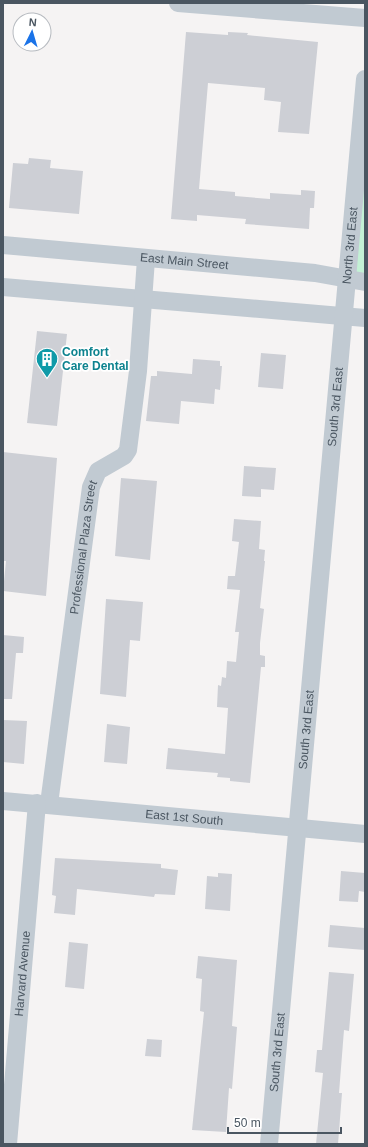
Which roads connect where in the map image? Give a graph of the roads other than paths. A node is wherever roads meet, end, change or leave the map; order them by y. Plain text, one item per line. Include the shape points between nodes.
1 (178, 3) edge
2 (365, 18) edge
3 (365, 79) edge
4 (3, 245) edge
5 (146, 259) junction
6 (347, 280) junction
7 (365, 282) edge
8 (3, 287) edge
9 (143, 300) junction
10 (344, 316) junction
11 (365, 318) edge
12 (3, 801) edge
13 (43, 804) junction
14 (297, 828) junction
15 (365, 834) edge
16 (8, 1144) edge
17 (270, 1144) edge

1 - 2 street
3 - 6 street, North 3rd East
4 - 5 street, East Main Street
5 - 6 street, East Main Street via 315,273
5 - 9 street, Professional Plaza Street
6 - 7 street, East Main Street
6 - 10 street, North 3rd East
8 - 9 street
9 - 10 street
9 - 13 street, Professional Plaza Street via 128,450 124,456 98,471 91,487
10 - 11 street
10 - 14 street, South 3rd East
12 - 13 street, East 1st South
13 - 14 street, East 1st South
13 - 16 street, Harvard Avenue
14 - 15 street, East 1st South
14 - 17 street, South 3rd East

